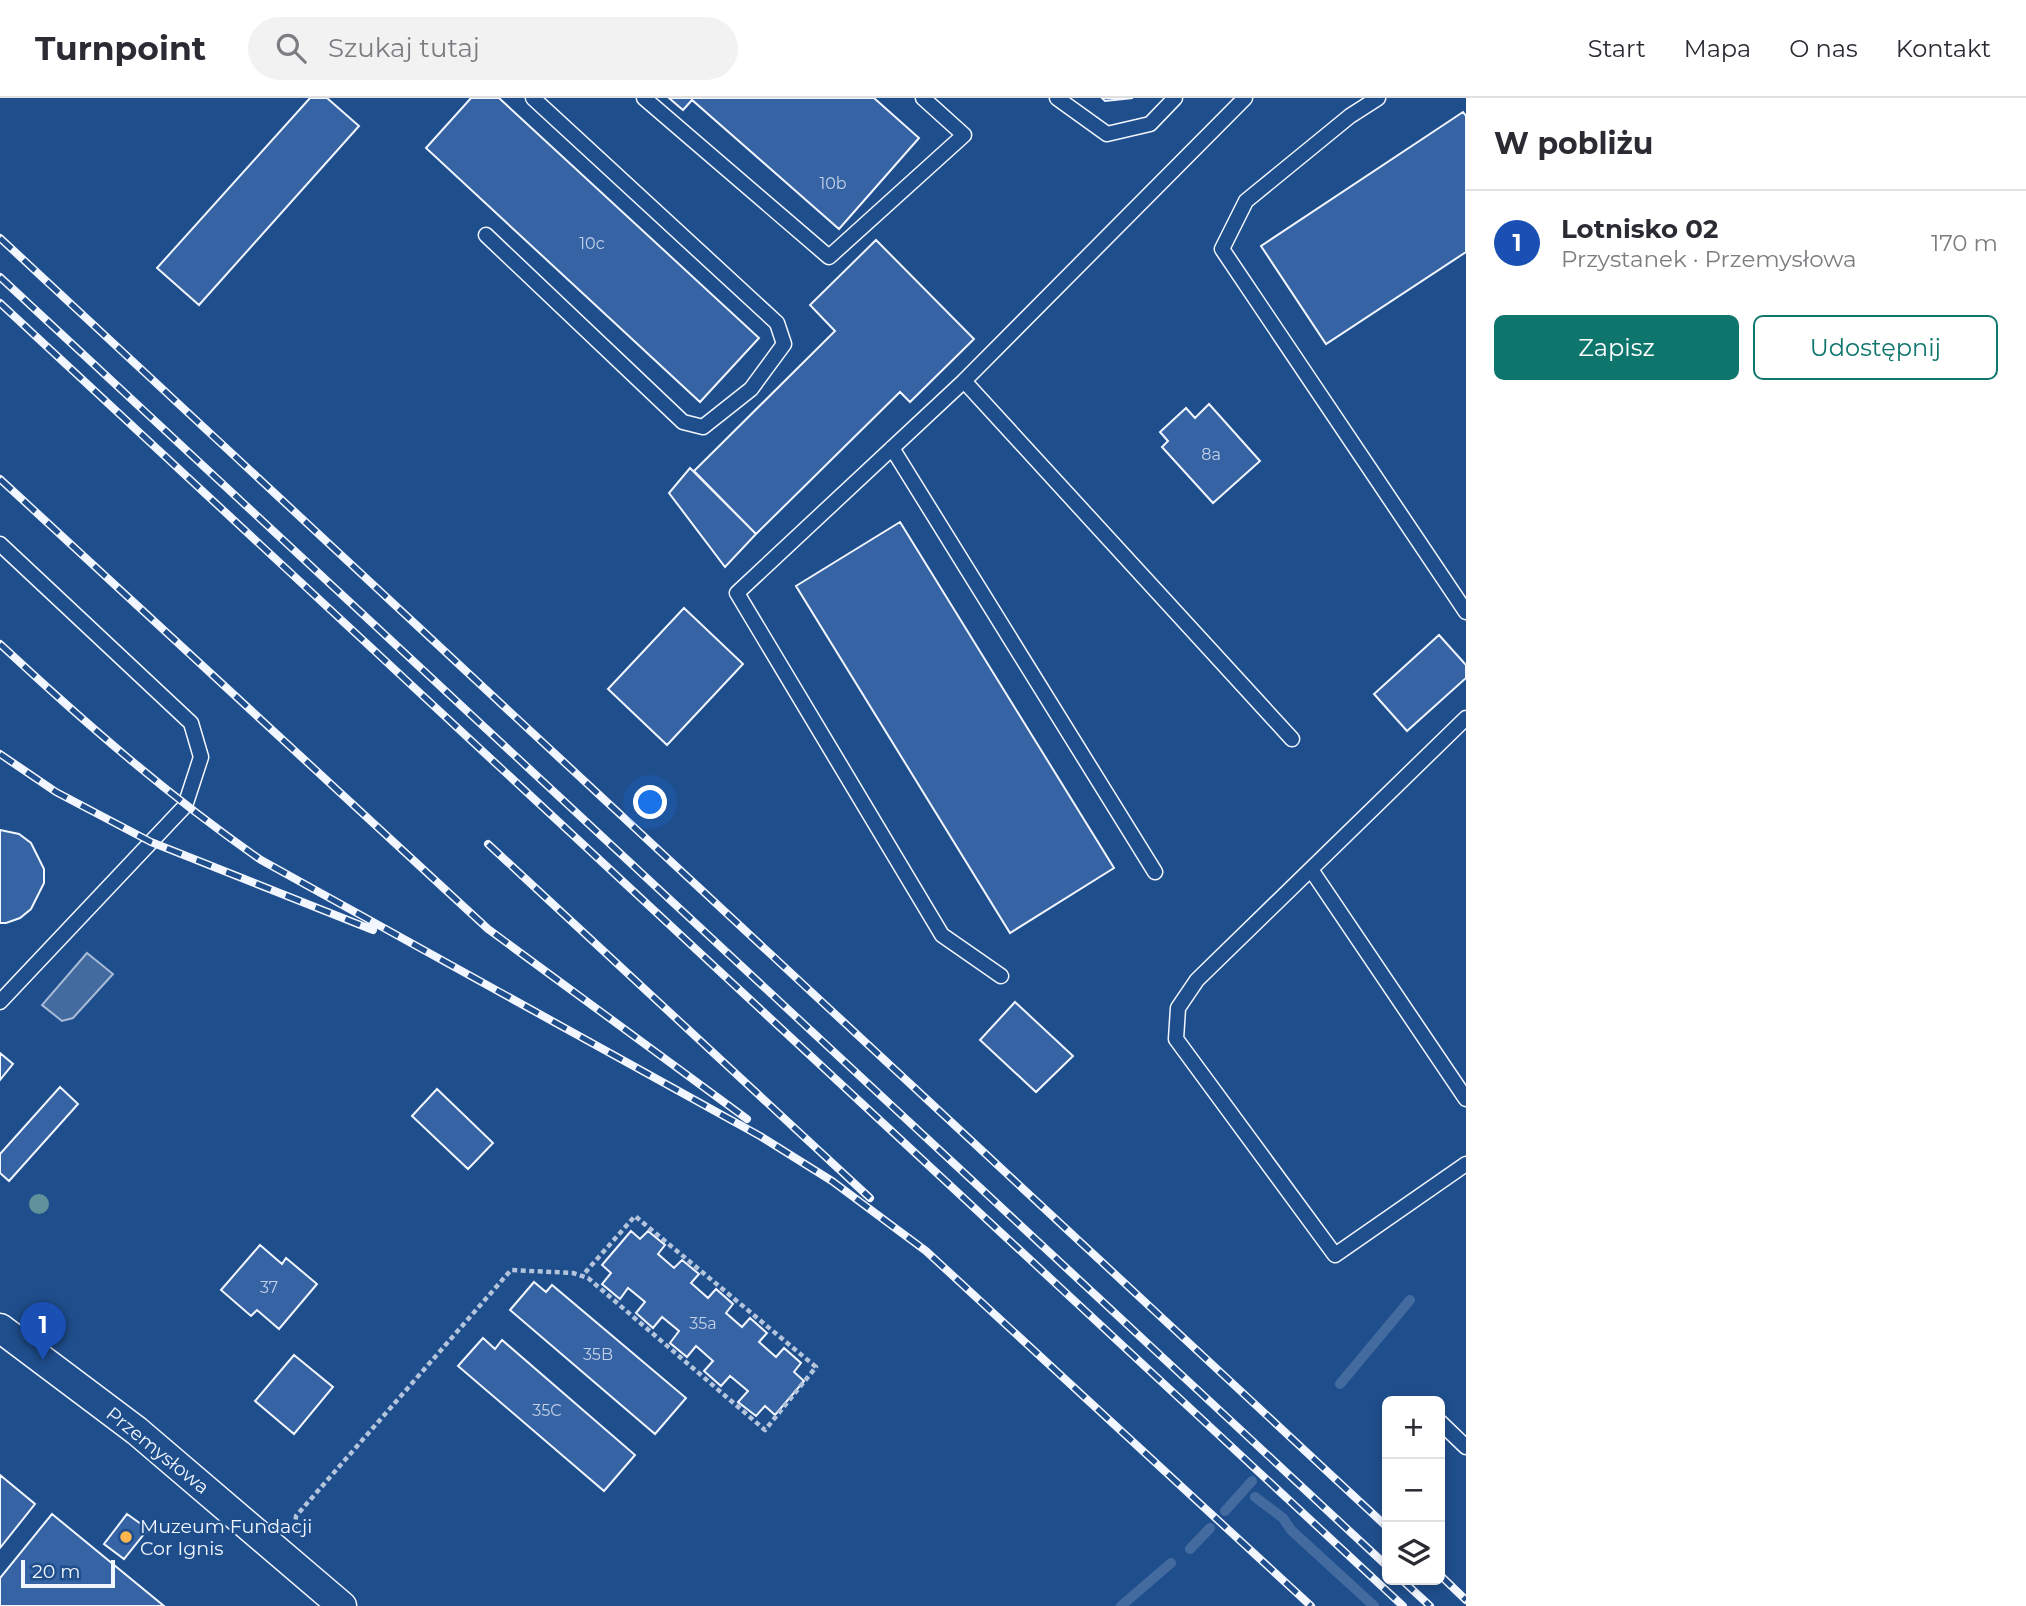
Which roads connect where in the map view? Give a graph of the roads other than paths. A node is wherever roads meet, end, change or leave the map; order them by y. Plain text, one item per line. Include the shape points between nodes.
1 (533, 98) edge
2 (645, 98) edge
3 (923, 98) edge
4 (1057, 98) edge
5 (1175, 98) edge
6 (1245, 98) edge
7 (1378, 98) edge
8 (486, 235) dead end
9 (964, 381) junction
10 (892, 448) junction
11 (0, 544) edge
12 (1466, 612) edge
13 (1466, 718) edge
14 (1292, 739) dead end
15 (1312, 870) junction
16 (1155, 872) dead end
17 (1002, 976) dead end
18 (0, 1002) edge
19 (1466, 1099) edge
20 (1466, 1164) edge
21 (0, 1328) edge
22 (1445, 1427) edge
23 (1466, 1447) edge
24 (342, 1606) edge

1 - 8 lane via 777,323 784,344 751,389 703,427 683,422
2 - 3 lane via 829,257 964,135
4 - 5 lane via 1107,134 1150,124
6 - 9 lane
7 - 12 lane via 1246,201 1222,249
9 - 10 lane
9 - 14 lane
10 - 16 lane
10 - 17 lane via 737,593 942,935
11 - 18 lane via 191,723 201,757 185,806
13 - 15 lane
15 - 19 lane
15 - 20 lane via 1197,980 1178,1008 1176,1039 1335,1255
21 - 24 street, Przemysłowa via 137,1431
22 - 23 lane

